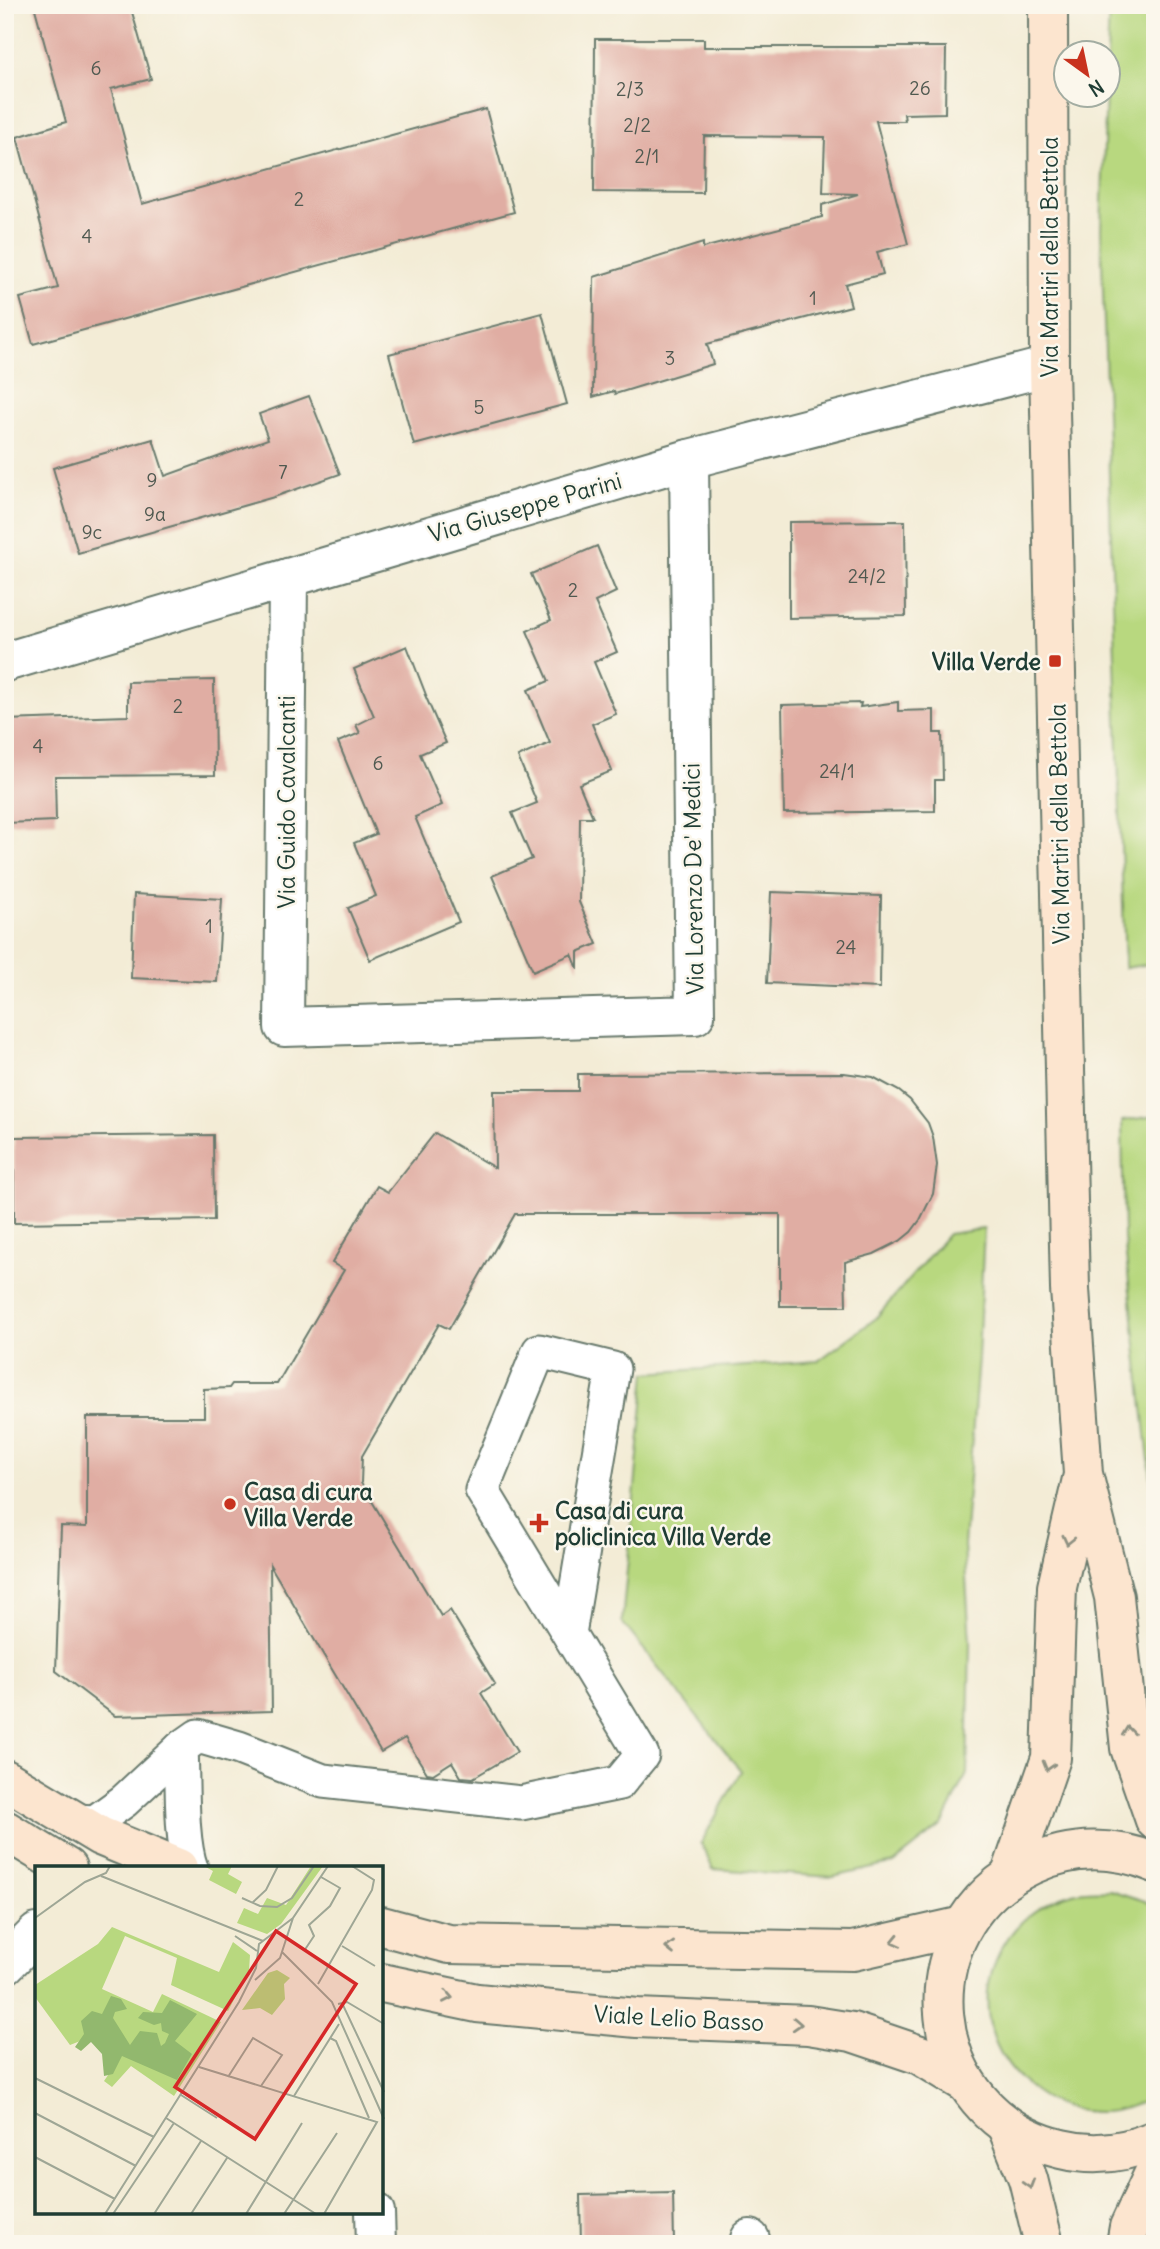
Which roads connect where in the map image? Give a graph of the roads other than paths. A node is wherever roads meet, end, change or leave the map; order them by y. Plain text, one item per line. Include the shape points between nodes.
1 (1048, 5) edge
2 (1049, 366) junction
3 (689, 459) junction
4 (288, 578) junction
5 (5, 662) edge
6 (284, 1027) joint
7 (1083, 1474) junction
8 (569, 1633) junction
9 (181, 1748) junction
10 (5, 1779) edge
11 (1155, 1820) edge
12 (76, 1821) junction
13 (5, 1830) edge
14 (1155, 1863) edge
15 (65, 1866) edge
16 (175, 1866) edge
17 (190, 1866) edge
18 (1011, 1874) junction
19 (383, 1926) edge
20 (963, 1926) junction
21 (384, 1990) edge
22 (966, 2084) junction
23 (1007, 2127) junction
24 (1155, 2140) edge
25 (1155, 2171) edge
26 (375, 2214) edge
27 (376, 2244) edge
28 (1044, 2244) edge
29 (1126, 2244) edge

1 - 2 main road, Via Martiri della Bettola
2 - 3 street, Via Giuseppe Parini
2 - 7 main road, Via Martiri della Bettola via 1069,1261
3 - 4 street, Via Giuseppe Parini
3 - 6 street, Via Lorenzo De' Medici via 695,1015
4 - 5 street, Via Giuseppe Parini
4 - 6 street, Via Guido Cavalcanti
11 -> 7 main road, Via Martiri della Bettola via 1130,1748 1114,1597
7 -> 18 main road, Via Martiri della Bettola via 1057,1587 1051,1759
8 - 8 lane via 482,1490 539,1351 613,1369
8 - 9 lane via 642,1755 619,1783 521,1803 323,1781 198,1736
9 - 12 lane via 95,1822
9 - 17 lane
10 - 12 main road
12 - 16 main road via 100,1836
13 - 15 main road
14 - 18 main road, Via Martiri della Bettola via 1133,1854 1091,1849 1049,1856
18 - 20 main road, Via Martiri della Bettola via 976,1906
20 -> 19 main road via 853,1951 449,1944
20 - 22 main road, Via Martiri della Bettola via 947,1964 942,2005 948,2046
21 -> 22 main road, Viale Lelio Basso via 567,2012 841,2030 920,2055
22 - 23 main road, Via Martiri della Bettola
23 - 24 main road, Via Martiri della Bettola via 1038,2144 1072,2152 1108,2153
23 -> 28 main road, Via Martiri della Bettola via 1028,2179
25 - 29 main road
26 - 27 street

